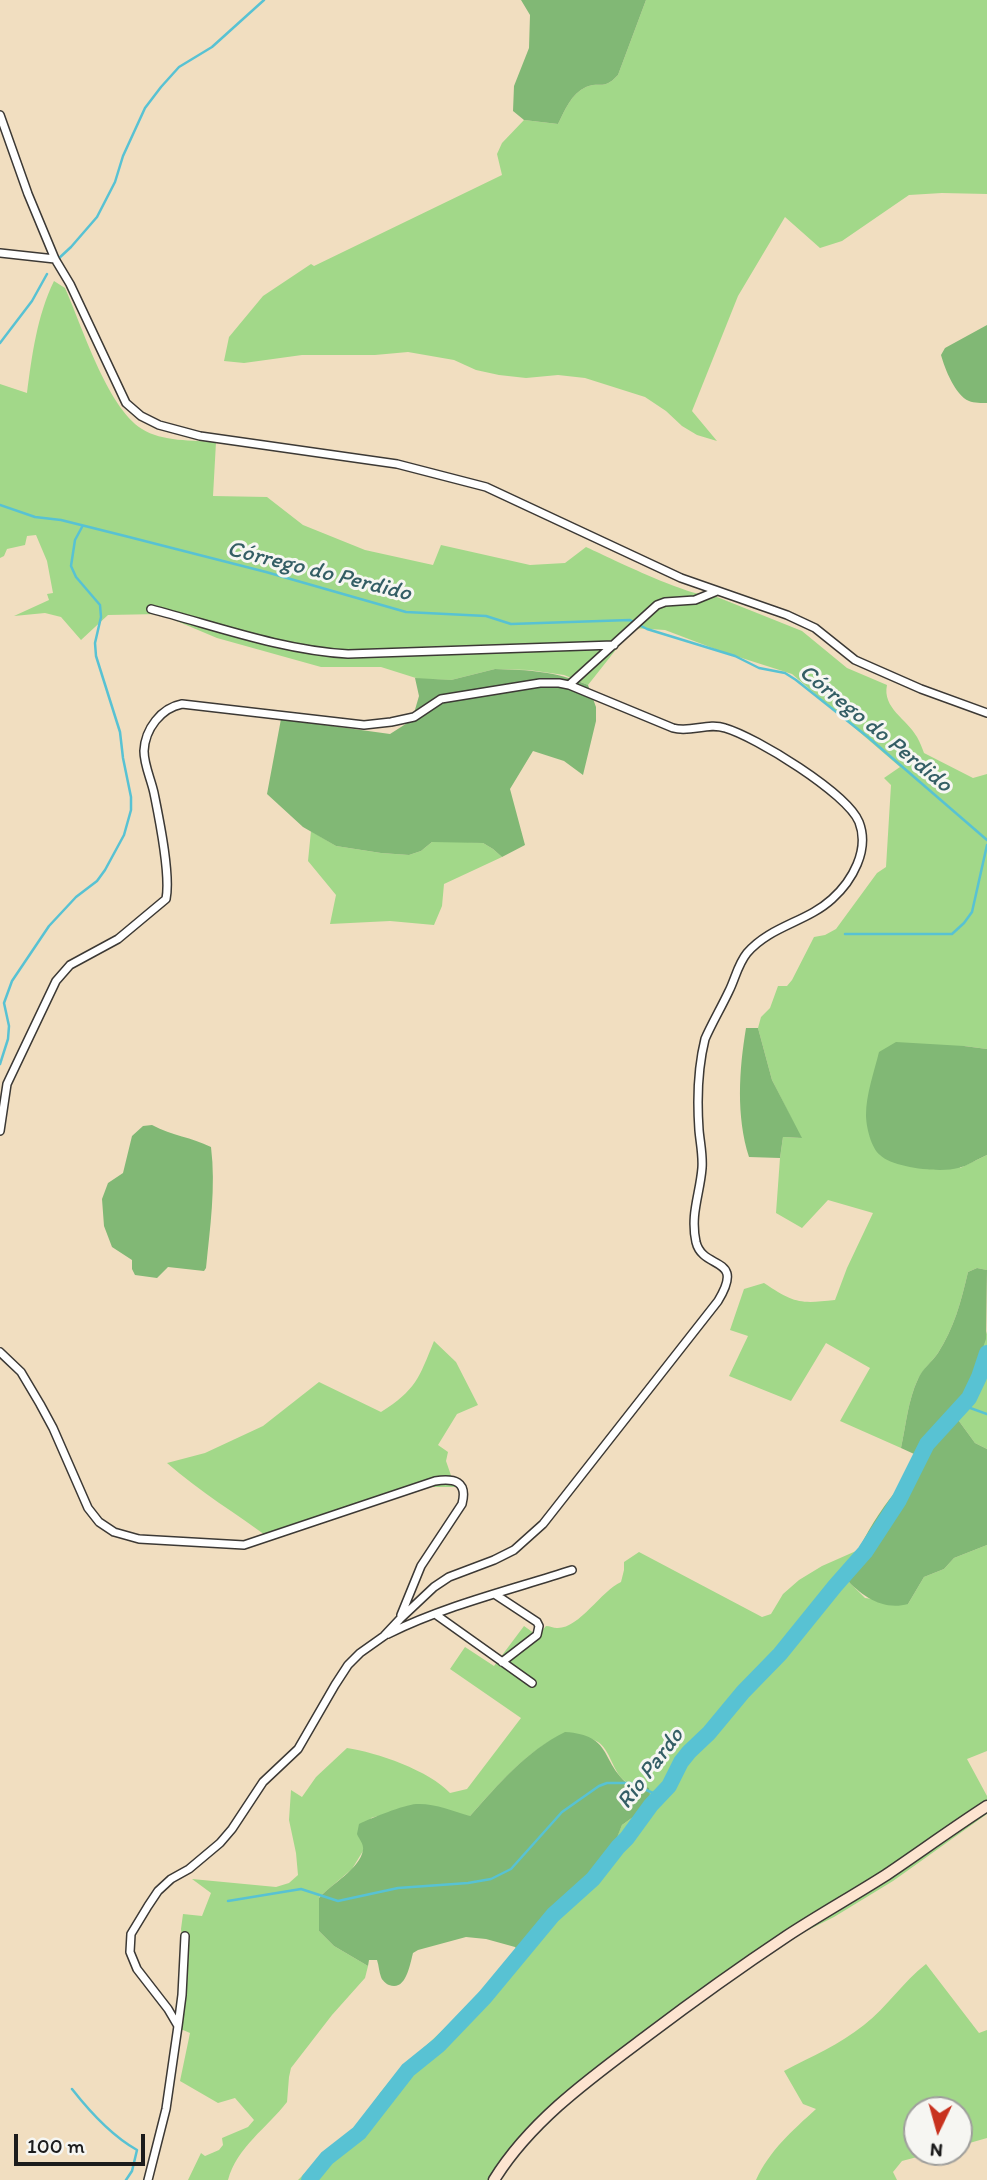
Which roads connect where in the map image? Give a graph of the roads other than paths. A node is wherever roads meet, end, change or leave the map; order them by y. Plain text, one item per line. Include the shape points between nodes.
1 (0, 115) edge
2 (0, 253) edge
3 (55, 259) junction
4 (717, 591) junction
5 (151, 609) dead end
6 (615, 645) junction
7 (569, 685) junction
8 (987, 713) edge
9 (0, 1131) edge
10 (0, 1352) edge
11 (572, 1570) dead end
12 (496, 1595) junction
13 (435, 1614) junction
14 (400, 1619) junction
15 (384, 1636) junction
16 (502, 1662) junction
17 (532, 1683) dead end
18 (987, 1806) edge
19 (185, 1936) dead end
20 (178, 2026) junction
21 (148, 2180) edge
22 (494, 2180) edge

1 - 3 street
2 - 3 street
3 - 4 street via 126,403 141,416 200,436 397,464 486,486
4 - 6 street via 695,600 657,605
4 - 8 street via 787,615 815,628 855,660
5 - 6 street via 289,647 348,654
6 - 7 street
7 - 9 street via 540,683 441,699 414,717 363,725 182,705 164,711 153,724 144,751 168,878 166,899 118,939 70,965 56,981 7,1084
7 - 14 street via 673,728 714,725 777,753 850,810 859,822 861,850 849,880 832,900 761,939 746,955 705,1039 698,1114 703,1165 695,1232 697,1246 728,1274 726,1288 543,1524 514,1550 449,1577
10 - 14 street via 21,1372 40,1404 88,1508 114,1532 139,1539 244,1545 435,1481 456,1481 465,1494 462,1504 421,1566
11 - 12 street
12 - 13 street
12 - 16 street via 539,1626 537,1635
13 - 15 street
13 - 16 street
14 - 15 street
15 - 20 street via 348,1665 298,1749 263,1782 232,1829 158,1891 131,1934 133,1961
16 - 17 street
18 - 22 street via 775,1944 623,2053 528,2134
19 - 20 street
20 - 21 street via 166,2109

